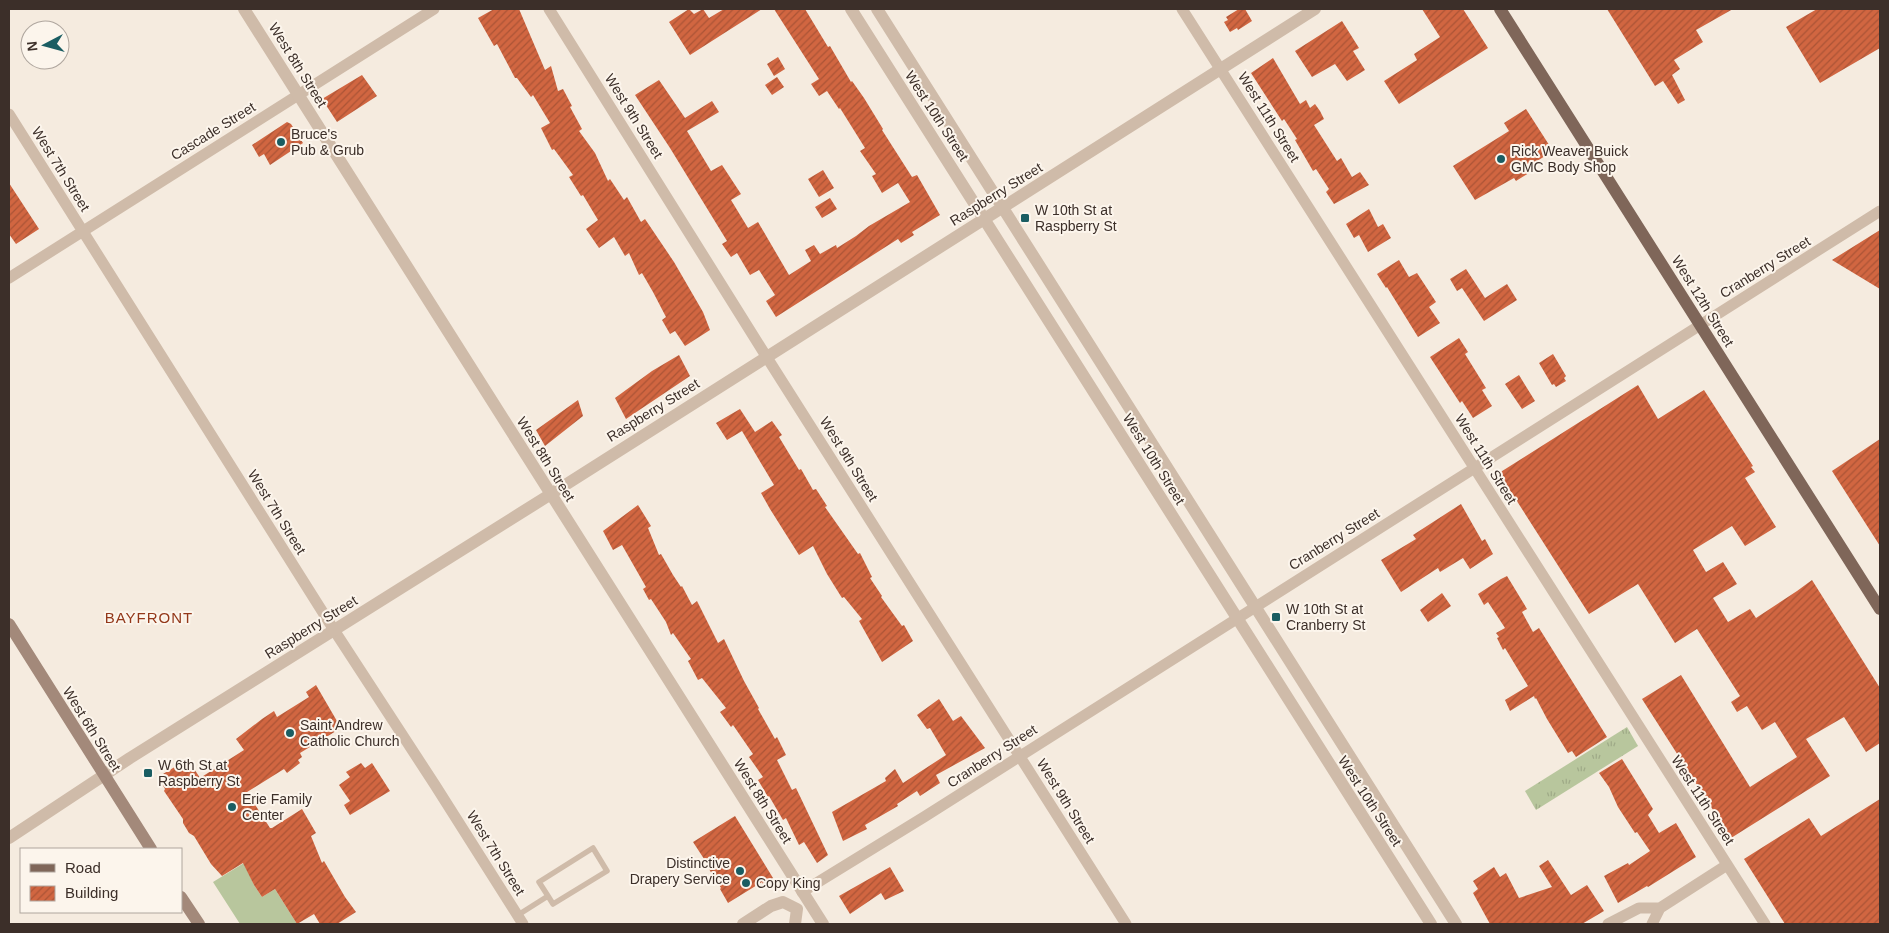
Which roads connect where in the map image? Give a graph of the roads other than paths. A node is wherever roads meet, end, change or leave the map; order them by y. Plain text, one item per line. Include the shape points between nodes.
1 (244, 9) edge
2 (434, 9) edge
3 (550, 9) edge
4 (851, 9) edge
5 (877, 9) edge
6 (1182, 9) edge
7 (1315, 9) edge
8 (1500, 9) edge
9 (1220, 69) junction
10 (298, 94) junction
11 (9, 114) edge
12 (1003, 207) junction
13 (1880, 211) edge
14 (985, 218) junction
15 (83, 231) junction
16 (9, 278) edge
17 (1700, 325) junction
18 (766, 356) junction
19 (1129, 406) junction
20 (1110, 417) junction
21 (1474, 469) junction
22 (551, 494) junction
23 (1256, 606) junction
24 (1880, 609) edge
25 (1236, 618) junction
26 (9, 624) edge
27 (334, 630) junction
28 (1020, 756) junction
29 (104, 776) junction
30 (1381, 805) junction
31 (1363, 817) junction
32 (9, 838) edge
33 (150, 848) edge
34 (1727, 865) junction
35 (802, 892) junction
36 (548, 896) junction
37 (182, 898) edge
38 (810, 903) junction
39 (1660, 908) junction
40 (797, 909) junction
41 (520, 920) edge
42 (199, 924) edge
43 (743, 924) edge
44 (795, 924) edge
45 (823, 924) edge
46 (1126, 924) edge
47 (1431, 924) edge
48 (1456, 924) edge
49 (1608, 924) edge
50 (1652, 924) edge
51 (1765, 924) edge

1 - 10 street, West 8th Street
2 - 10 street, Cascade Street
3 - 18 street, West 9th Street
4 - 14 street, West 10th Street
5 - 12 street, West 10th Street
6 - 9 street, West 11th Street
7 - 9 street, Raspberry Street
8 - 17 main road, West 12th Street
9 - 12 street, Raspberry Street
9 - 21 street, West 11th Street
10 - 15 street, Cascade Street
10 - 22 street, West 8th Street
11 - 15 street, West 7th Street
12 - 14 street, Raspberry Street
12 - 19 street, West 10th Street
13 - 17 street, Cranberry Street
14 - 18 street, Raspberry Street
14 - 20 street, West 10th Street
15 - 16 street, Cascade Street
15 - 27 street, West 7th Street
17 - 21 street, Cranberry Street
17 - 24 main road, West 12th Street
18 - 22 street, Raspberry Street
18 - 28 street, West 9th Street
19 - 20 street
19 - 23 street, West 10th Street
20 - 25 street, West 10th Street
21 - 23 street, Cranberry Street
21 - 34 street, West 11th Street
22 - 27 street, Raspberry Street
22 - 35 street, West 8th Street
23 - 25 street, Cranberry Street
23 - 30 street, West 10th Street
25 - 28 street, Cranberry Street
25 - 31 street, West 10th Street
26 - 29 main road, West 6th Street
27 - 29 street, Raspberry Street
27 - 41 street, West 7th Street
28 - 35 street, Cranberry Street
28 - 46 street, West 9th Street
29 - 32 street, Raspberry Street
29 - 33 main road, West 6th Street
30 - 31 street
30 - 48 street, West 10th Street
31 - 47 street, West 10th Street
34 - 39 street
34 - 51 street, West 11th Street
35 - 38 street, West 8th Street
36 - 36 lane via 539,882 593,848 608,871 553,904
36 - 41 lane
37 - 42 main road
38 - 40 street
38 - 45 street, West 8th Street
39 - 49 street via 1639,908
39 - 50 street
40 - 43 street via 783,902
40 - 44 street

